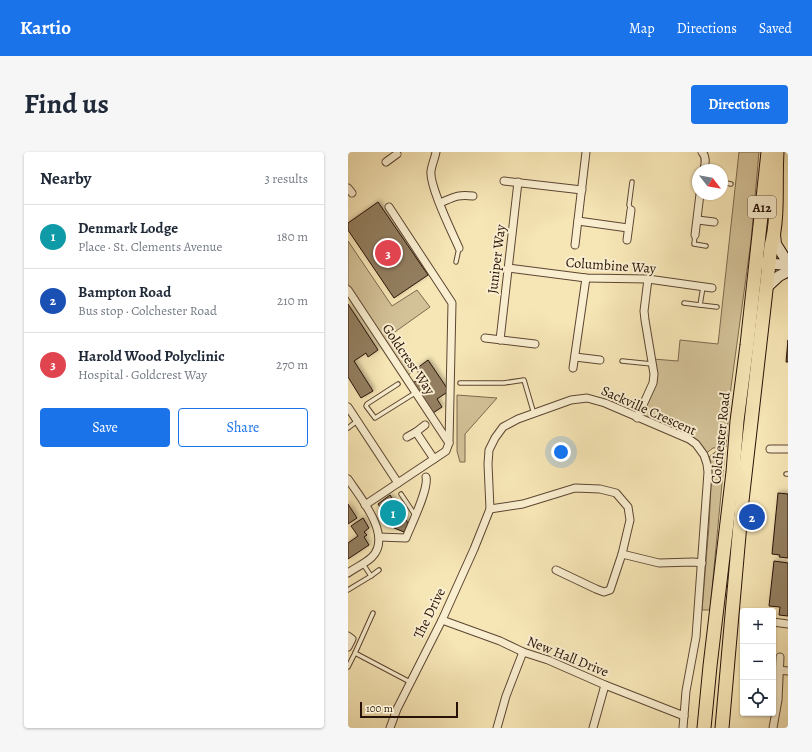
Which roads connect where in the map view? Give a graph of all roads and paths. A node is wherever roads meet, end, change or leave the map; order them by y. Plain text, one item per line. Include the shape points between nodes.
1 (436, 152) edge
2 (586, 152) edge
3 (768, 152) edge
4 (778, 152) edge
5 (398, 153) edge
6 (704, 153) edge
7 (386, 162) dead end
8 (705, 164) edge
9 (504, 181) dead end
10 (518, 182) junction
11 (632, 182) dead end
12 (728, 183) edge
13 (731, 184) dead end
14 (582, 190) junction
15 (473, 196) dead end
16 (700, 200) edge
17 (440, 203) junction
18 (389, 207) dead end
19 (631, 210) joint
20 (698, 220) junction
21 (578, 221) junction
22 (714, 222) dead end
23 (628, 228) junction
24 (775, 232) junction
25 (695, 235) joint
26 (627, 240) dead end
27 (575, 245) dead end
28 (706, 246) dead end
29 (459, 248) joint
30 (456, 262) dead end
31 (755, 262) junction
32 (770, 264) junction
33 (788, 264) edge
34 (508, 268) junction
35 (788, 269) edge
36 (586, 278) junction
37 (648, 279) junction
38 (703, 287) junction
39 (712, 288) dead end
40 (766, 288) junction
41 (348, 290) edge
42 (684, 303) dead end
43 (700, 305) junction
44 (717, 307) dead end
45 (485, 338) dead end
46 (500, 340) junction
47 (534, 344) dead end
48 (575, 357) junction
49 (600, 360) dead end
50 (622, 361) dead end
51 (654, 364) junction
52 (573, 368) dead end
53 (460, 383) dead end
54 (398, 384) dead end
55 (416, 393) junction
56 (348, 407) edge
57 (534, 414) junction
58 (638, 418) junction
59 (357, 421) junction
60 (425, 425) dead end
61 (348, 428) edge
62 (416, 432) junction
63 (407, 437) dead end
64 (449, 443) junction
65 (770, 449) dead end
66 (788, 449) edge
67 (434, 459) junction
68 (426, 477) dead end
69 (348, 479) edge
70 (398, 483) junction
71 (401, 494) dead end
72 (365, 505) junction
73 (490, 509) junction
74 (415, 515) junction
75 (379, 537) junction
76 (622, 554) junction
77 (362, 564) junction
78 (702, 564) junction
79 (379, 570) dead end
80 (556, 570) dead end
81 (348, 573) edge
82 (371, 576) junction
83 (348, 590) edge
84 (373, 613) dead end
85 (442, 620) junction
86 (776, 622) edge
87 (788, 624) edge
88 (348, 636) edge
89 (348, 647) edge
90 (523, 652) junction
91 (355, 653) junction
92 (780, 656) dead end
93 (348, 667) edge
94 (778, 670) junction
95 (788, 671) edge
96 (410, 682) junction
97 (605, 686) junction
98 (684, 716) junction
99 (390, 728) edge
100 (497, 728) edge
101 (593, 728) edge
102 (683, 728) edge
103 (704, 728) edge
104 (722, 728) edge
105 (774, 728) edge

1 - 17 street via 431,171
2 - 14 street
3 - 31 highway, Colchester Road / A12
4 - 24 highway, Colchester Road / A12
5 - 7 street
6 - 8 street
9 - 10 street
10 - 14 street
10 - 34 street, Juniper Way
11 - 19 lane via 629,205
12 - 13 lane
14 - 21 street
15 - 17 street via 463,194
16 - 20 street
17 - 29 street
18 - 64 street via 452,303 449,344
19 - 23 street
20 - 22 street
20 - 25 street
21 - 23 street
21 - 27 street
23 - 26 street
24 - 32 highway, Colchester Road / A12
24 - 33 street via 776,244
25 - 28 lane via 694,244
29 - 30 lane
31 - 32 street
31 - 103 highway, Colchester Road / A12
32 - 33 street
32 - 40 highway, Colchester Road / A12
34 - 36 street, Columbine Way
34 - 46 street, Juniper Way
35 - 40 street
36 - 37 street, Columbine Way
36 - 48 street
37 - 38 street, Columbine Way
37 - 51 street via 644,311
38 - 39 street, Columbine Way
38 - 43 lane
40 - 104 highway, Colchester Road / A12 via 740,522
41 - 55 street, Goldcrest Way
42 - 43 lane
43 - 44 lane
45 - 46 street
46 - 47 street
48 - 49 street
48 - 52 street
50 - 51 lane
51 - 58 street via 654,383
53 - 57 lane via 504,383 524,380
54 - 55 lane via 367,404 373,417
55 - 64 street, Goldcrest Way
56 - 59 street
57 - 58 street, Sackville Crescent via 571,400 587,398
57 - 73 street, Sackville Crescent via 518,418 503,427 489,450
58 - 78 street, Sackville Crescent via 688,439 696,444 705,457 708,472
59 - 61 lane
59 - 70 street
60 - 62 street
62 - 63 street
62 - 67 street
64 - 67 street via 446,451
65 - 66 street
67 - 70 street
68 - 74 street via 426,489
69 - 72 street
70 - 72 street
71 - 74 lane
72 - 75 street via 376,524
73 - 76 street via 522,504 575,488 600,489 616,493 628,507 630,520
73 - 85 street, The Drive
74 - 75 street via 406,538
75 - 77 street via 376,551
76 - 78 street via 659,563
76 - 80 street via 610,590 604,592
77 - 81 street
77 - 82 lane
78 - 98 street, Sackville Crescent via 696,638
79 - 82 lane
82 - 83 lane
84 - 91 lane
85 - 90 street, New Hall Drive
85 - 96 street, The Drive
86 - 87 street
88 - 89 street via 352,639
90 - 97 street, New Hall Drive via 548,660
90 - 100 street
91 - 93 lane
91 - 96 lane
92 - 94 street
94 - 95 street
94 - 105 street via 778,700
96 - 99 street, The Drive
97 - 98 street, New Hall Drive
97 - 101 street
98 - 102 street, Sackville Crescent

